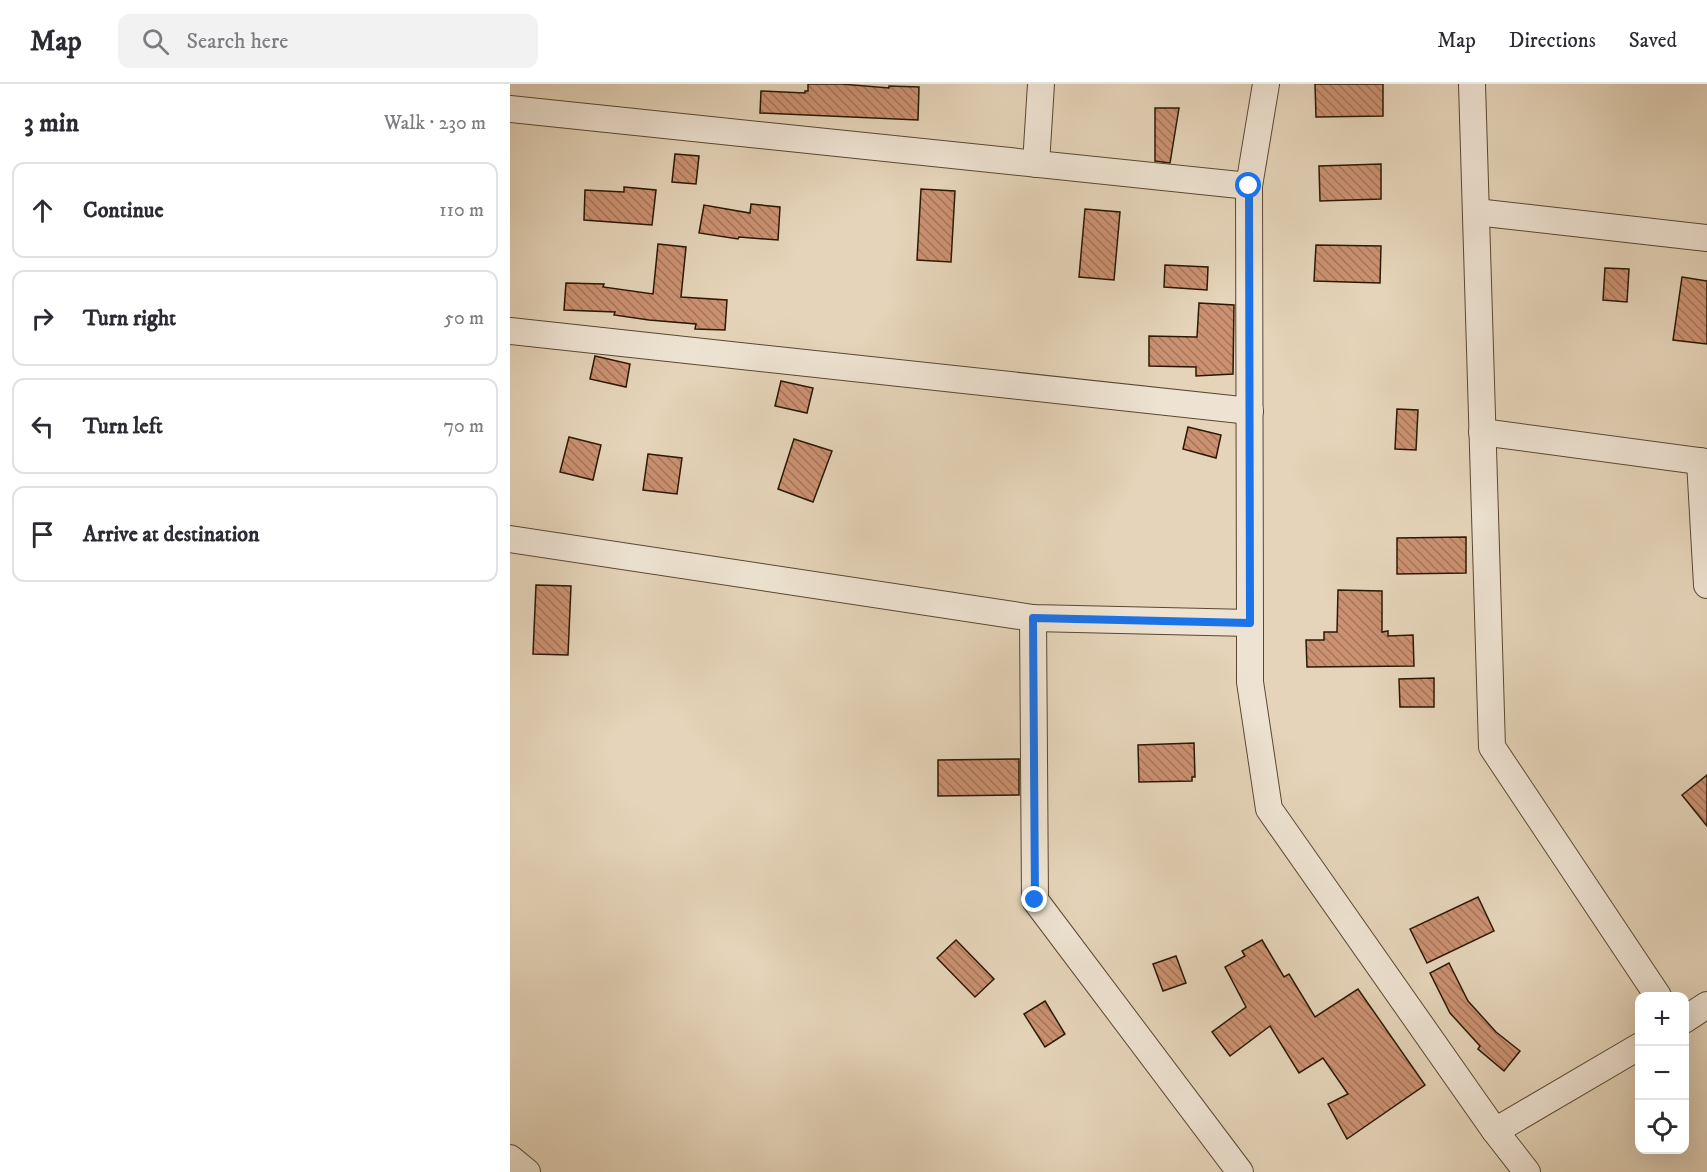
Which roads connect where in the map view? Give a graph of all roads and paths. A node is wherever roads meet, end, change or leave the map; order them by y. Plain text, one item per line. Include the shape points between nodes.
1 (1041, 84) edge
2 (1266, 84) edge
3 (1473, 84) edge
4 (510, 109) edge
5 (1036, 164) junction
6 (1249, 186) junction
7 (1476, 212) junction
8 (1707, 238) edge
9 (510, 331) edge
10 (1250, 411) junction
11 (1482, 432) junction
12 (1703, 461) edge
13 (510, 538) edge
14 (1707, 585) edge
15 (1033, 618) junction
16 (1250, 623) junction
17 (1655, 992) edge
18 (1707, 1005) edge
19 (1689, 1017) edge
20 (1635, 1049) edge
21 (1495, 1131) junction
22 (510, 1158) edge
23 (527, 1172) edge
24 (1240, 1172) edge
25 (1527, 1172) edge

1 - 5 street
2 - 6 street
3 - 7 street
4 - 5 street
5 - 6 street
6 - 10 street
7 - 8 street
7 - 11 street
9 - 10 street
10 - 16 street
11 - 12 street
11 - 17 street via 1492,747
12 - 14 street
13 - 15 street
15 - 16 street
15 - 24 street via 1035,900
16 - 21 street via 1250,682 1269,809
18 - 19 street
20 - 21 street
21 - 25 street
22 - 23 street

